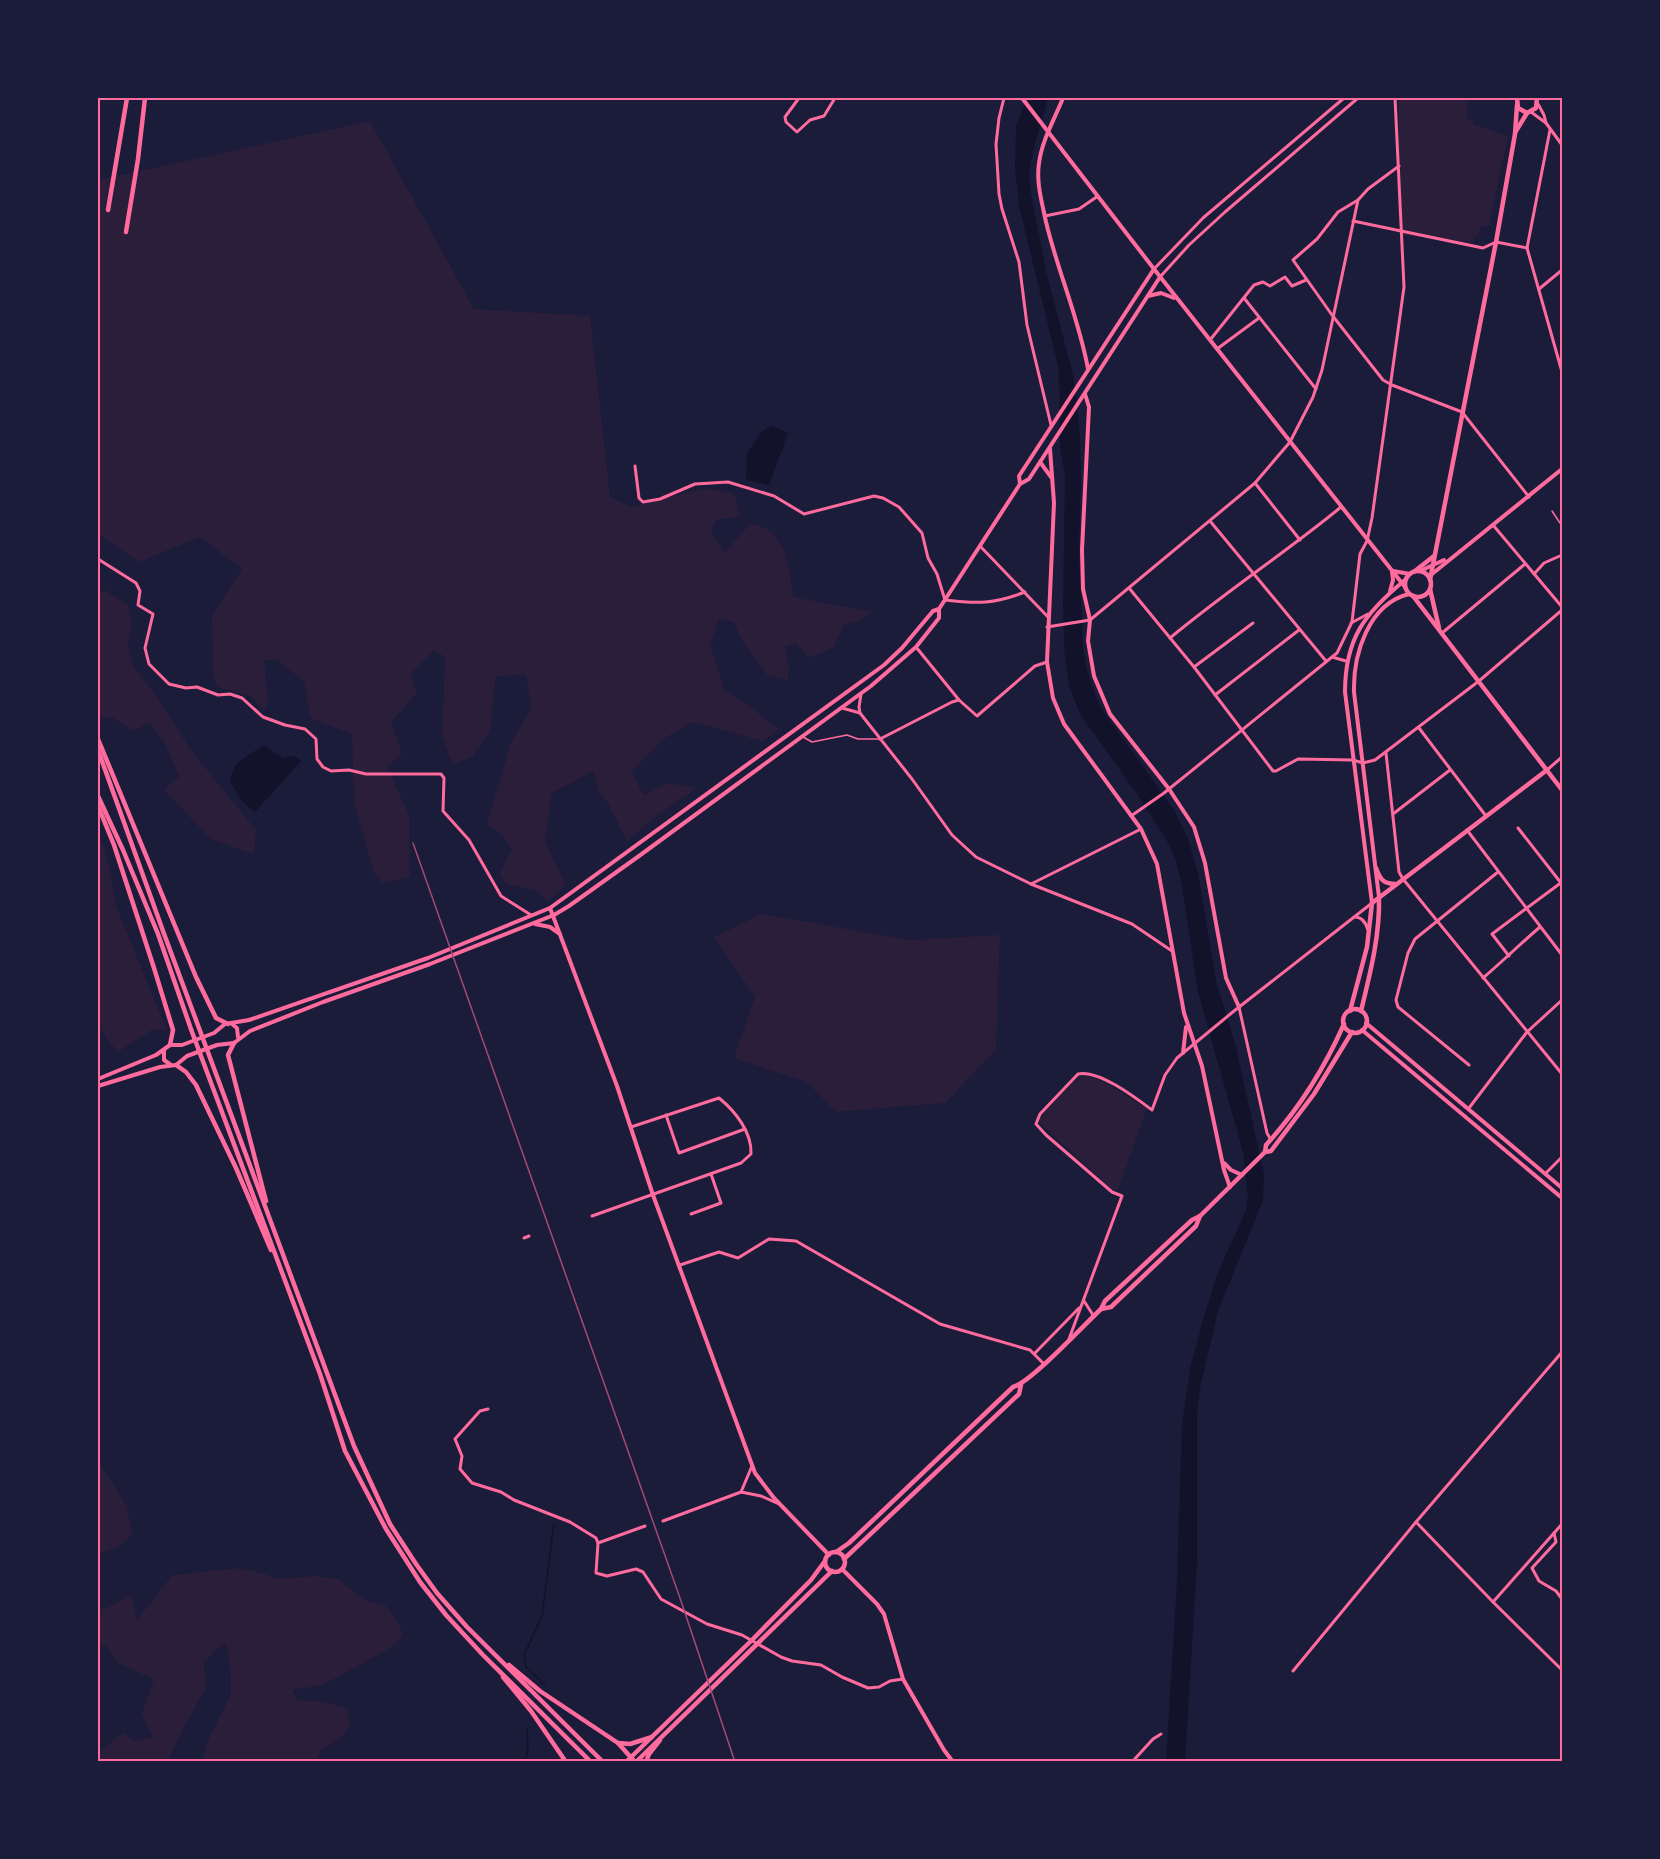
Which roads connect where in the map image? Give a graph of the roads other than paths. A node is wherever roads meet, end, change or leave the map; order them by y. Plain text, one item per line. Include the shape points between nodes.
1 (127, 98) edge
2 (145, 98) edge
3 (799, 98) edge
4 (835, 98) edge
5 (1004, 98) edge
6 (1022, 98) edge
7 (1063, 98) edge
8 (1344, 98) edge
9 (1358, 98) edge
10 (1395, 98) edge
11 (1517, 98) edge
12 (1537, 98) edge
13 (1538, 104) junction
14 (1517, 105) junction
15 (1529, 112) junction
16 (1546, 123) junction
17 (1047, 130) junction
18 (1550, 130) junction
19 (1515, 134) junction
20 (1563, 145) edge
21 (1399, 166) junction
22 (1098, 196) junction
23 (1358, 200) junction
24 (108, 210) dead end
25 (1045, 216) junction
26 (1353, 221) junction
27 (1401, 231) junction
28 (126, 232) dead end
29 (1496, 242) junction
30 (1527, 248) junction
31 (1154, 269) junction
32 (1563, 270) edge
33 (1160, 277) junction
34 (1306, 280) junction
35 (1539, 289) junction
36 (1148, 296) junction
37 (1244, 298) junction
38 (1180, 302) junction
39 (1332, 315) junction
40 (1259, 318) junction
41 (1210, 339) junction
42 (1217, 349) junction
43 (1088, 369) junction
44 (1563, 372) edge
45 (1392, 385) junction
46 (1316, 389) junction
47 (1085, 394) junction
48 (1462, 412) junction
49 (1051, 425) junction
50 (1290, 442) junction
51 (1050, 448) junction
52 (1040, 462) junction
53 (635, 466) dead end
54 (1563, 469) edge
55 (1052, 480) junction
56 (1254, 483) junction
57 (1020, 484) junction
58 (1528, 497) junction
59 (1341, 507) junction
60 (1552, 511) dead end
61 (1210, 520) junction
62 (1563, 522) edge
63 (1493, 525) junction
64 (1301, 540) junction
65 (1368, 541) junction
66 (980, 546) junction
67 (1436, 554) junction
68 (1563, 555) edge
69 (1450, 557) junction
70 (98, 560) edge
71 (1525, 564) junction
72 (1434, 565) junction
73 (1390, 569) junction
74 (1415, 572) junction
75 (1254, 573) junction
76 (1432, 574) junction
77 (1534, 574) junction
78 (1430, 580) junction
79 (1404, 583) junction
80 (1129, 588) junction
81 (1430, 588) junction
82 (1025, 592) junction
83 (1390, 593) junction
84 (1411, 595) junction
85 (945, 600) junction
86 (939, 609) junction
87 (1373, 609) junction
88 (1563, 609) edge
89 (1368, 614) junction
90 (1379, 614) junction
91 (1048, 617) junction
92 (1087, 622) junction
93 (1253, 623) dead end
94 (1351, 623) junction
95 (1047, 627) junction
96 (1299, 630) junction
97 (1441, 632) junction
98 (1170, 638) junction
99 (916, 646) junction
100 (1332, 657) junction
101 (1326, 661) junction
102 (1346, 661) junction
103 (1047, 662) junction
104 (1194, 667) junction
105 (1479, 681) junction
106 (861, 693) junction
107 (1215, 695) junction
108 (959, 700) junction
109 (842, 708) junction
110 (860, 713) junction
111 (1419, 728) junction
112 (1242, 730) junction
113 (802, 736) junction
114 (98, 739) edge
115 (880, 739) junction
116 (98, 750) edge
117 (1386, 753) junction
118 (1563, 758) edge
119 (1353, 760) junction
120 (1364, 763) junction
121 (1450, 770) junction
122 (1547, 770) junction
123 (1169, 789) junction
124 (1563, 790) edge
125 (98, 796) edge
126 (98, 806) edge
127 (1393, 814) junction
128 (1131, 816) junction
129 (1486, 816) junction
130 (1518, 828) dead end
131 (1141, 829) junction
132 (1467, 830) junction
133 (1376, 868) junction
134 (1498, 872) junction
135 (1403, 879) junction
136 (1562, 882) edge
137 (1031, 884) junction
138 (1396, 884) junction
139 (1379, 897) junction
140 (1372, 903) junction
141 (550, 908) junction
142 (1526, 908) junction
143 (531, 915) junction
144 (554, 915) junction
145 (1353, 917) junction
146 (1437, 921) junction
147 (531, 924) junction
148 (1540, 926) junction
149 (1369, 932) junction
150 (561, 935) junction
151 (1174, 952) junction
152 (1563, 955) edge
153 (1509, 956) junction
154 (1483, 978) junction
155 (1563, 1000) edge
156 (1239, 1006) junction
157 (1350, 1011) junction
158 (1361, 1011) junction
159 (1186, 1023) junction
160 (1366, 1023) junction
161 (230, 1024) junction
162 (1344, 1024) junction
163 (1362, 1030) junction
164 (1353, 1032) junction
165 (1527, 1032) junction
166 (238, 1038) junction
167 (234, 1043) junction
168 (1194, 1043) junction
169 (170, 1045) junction
170 (165, 1049) junction
171 (1183, 1053) junction
172 (174, 1065) junction
173 (1469, 1065) dead end
174 (1563, 1074) edge
175 (98, 1078) edge
176 (98, 1086) edge
177 (1308, 1090) junction
178 (1314, 1094) junction
179 (1469, 1108) junction
180 (666, 1115) junction
181 (631, 1127) junction
182 (745, 1129) junction
183 (1271, 1140) junction
184 (1264, 1152) junction
185 (1563, 1157) edge
186 (1224, 1162) junction
187 (711, 1174) junction
188 (1243, 1174) junction
189 (1545, 1174) junction
190 (1230, 1187) junction
191 (1563, 1188) edge
192 (653, 1195) junction
193 (1563, 1198) edge
194 (691, 1214) dead end
195 (592, 1216) dead end
196 (529, 1236) dead end
197 (524, 1238) dead end
198 (286, 1263) junction
199 (680, 1265) junction
200 (279, 1266) junction
201 (1083, 1299) junction
202 (1080, 1307) junction
203 (1094, 1316) junction
204 (1068, 1341) junction
205 (1563, 1352) edge
206 (1035, 1353) junction
207 (1044, 1364) junction
208 (1021, 1385) junction
209 (488, 1409) dead end
210 (752, 1464) junction
211 (741, 1492) junction
212 (780, 1504) junction
213 (878, 1515) junction
214 (663, 1521) dead end
215 (883, 1521) junction
216 (1416, 1522) junction
217 (1563, 1524) edge
218 (645, 1526) dead end
219 (1554, 1533) junction
220 (597, 1543) junction
221 (836, 1552) junction
222 (829, 1555) junction
223 (844, 1559) junction
224 (825, 1561) junction
225 (842, 1569) junction
226 (832, 1571) junction
227 (1563, 1599) edge
228 (1493, 1602) junction
229 (755, 1641) junction
230 (489, 1648) junction
231 (483, 1655) junction
232 (1563, 1670) edge
233 (1293, 1671) dead end
234 (903, 1679) junction
235 (1161, 1734) dead end
236 (652, 1737) junction
237 (660, 1740) junction
238 (618, 1743) junction
239 (631, 1757) junction
240 (566, 1761) edge
241 (591, 1761) edge
242 (603, 1761) edge
243 (626, 1761) edge
244 (635, 1761) edge
245 (646, 1761) edge
246 (953, 1761) edge
247 (1132, 1761) edge

1 - 24 main road
2 - 28 main road
3 - 4 street via 785,117 797,132 810,120 824,116
5 - 49 street via 996,144 999,194 1019,262 1027,325
6 - 17 street
7 - 17 street
8 - 31 street via 1203,218
9 - 33 street via 1225,212
10 - 21 street
11 - 14 main road
12 - 13 main road
13 - 15 main road
13 - 16 street
14 - 15 main road via 1521,111
14 - 19 main road
15 - 16 street
15 - 19 main road
16 - 18 street
17 - 22 street
17 - 25 street via 1038,178
18 - 20 street
18 - 30 street
19 - 29 main road
21 - 23 street
21 - 27 street
22 - 25 street via 1079,209
22 - 31 street
23 - 26 street
23 - 34 street via 1338,212 1293,260
25 - 43 street
26 - 27 street
26 - 39 street
27 - 29 street via 1483,248
27 - 45 street via 1404,287
29 - 30 street
29 - 48 main road
30 - 35 street
31 - 33 street
31 - 43 street
32 - 35 street
33 - 36 street
33 - 38 street
34 - 37 street via 1292,286 1284,277 1270,286 1260,282
34 - 39 street
35 - 44 street
36 - 38 street via 1166,293
36 - 47 street
37 - 40 street
37 - 41 street
38 - 41 street
39 - 45 street via 1383,380
39 - 46 street
40 - 42 street
40 - 46 street
41 - 42 street
42 - 50 street
43 - 49 street
45 - 48 street
45 - 65 street
46 - 50 street
47 - 51 street
47 - 92 street via 1089,407 1082,550
48 - 58 street
48 - 67 main road
49 - 57 street via 1019,476
50 - 56 street
50 - 59 street
51 - 52 street
51 - 55 street
52 - 55 street
52 - 57 street
53 - 85 street via 639,498 643,501 660,499 695,484 717,482 774,496 804,514 858,499 883,498 899,507 922,533
54 - 58 street
55 - 91 street
56 - 61 street
56 - 64 street
57 - 66 street
58 - 63 street
59 - 64 street
59 - 65 street
60 - 62 lane
61 - 75 street
61 - 80 street
63 - 69 street
63 - 71 street
64 - 75 street
65 - 73 street
65 - 94 street via 1360,554
66 - 82 street
66 - 85 street
67 - 72 main road
67 - 74 main road
68 - 77 street via 1544,563
69 - 72 street
69 - 76 street
70 - 143 street via 136,583 140,591 138,605 153,614 145,648 149,664 170,684 243,698 263,717 305,729 316,739 317,759 331,771 441,774 448,818 469,840 501,896
71 - 77 street
71 - 97 street
72 - 74 street
72 - 76 main road
73 - 74 street via 1403,574
73 - 79 street
73 - 83 street
74 - 78 main road via 1426,574
74 - 79 main road
75 - 96 street
75 - 98 street
76 - 78 main road
77 - 88 street
78 - 81 main road
79 - 83 street
79 - 84 main road
80 - 92 street
80 - 98 street
81 - 84 main road via 1421,597
81 - 97 main road
82 - 85 street via 993,602
82 - 91 street
83 - 87 street
84 - 90 street via 1395,600
84 - 97 main road
85 - 86 street
86 - 99 street via 939,618
86 - 141 street via 933,610 884,665
87 - 89 street
87 - 90 street
88 - 105 street
89 - 94 street
89 - 102 street via 1358,628
90 - 120 street via 1366,633 1354,669
91 - 95 street
92 - 95 street
92 - 123 street via 1090,660 1102,700
93 - 104 street
94 - 100 street via 1343,644
95 - 103 street
96 - 101 street
96 - 107 street
97 - 105 main road
98 - 104 street
99 - 106 street
99 - 108 street
100 - 101 street
100 - 102 street
101 - 112 street
102 - 119 street via 1345,692
103 - 108 street via 1035,666 977,716
103 - 128 street via 1053,698 1064,724
104 - 107 street
105 - 111 street
105 - 122 main road
106 - 109 street
106 - 110 street
107 - 112 street
108 - 115 street
109 - 110 street
109 - 113 street
110 - 115 street
111 - 117 street
111 - 121 street
112 - 119 street via 1273,771 1298,759
112 - 123 street
113 - 115 lane via 812,742 847,735
113 - 144 street
114 - 161 main road via 196,977 216,1018
115 - 137 street via 952,835 986,863
116 - 198 main road
117 - 120 street
117 - 127 street
118 - 122 street
119 - 120 street
119 - 140 street
120 - 133 street
121 - 127 street
121 - 129 street
122 - 124 main road
122 - 129 main road
123 - 128 street
123 - 156 street via 1200,842 1226,978
125 - 200 main road via 146,903
126 - 169 main road via 173,1030
127 - 135 street
128 - 131 street
129 - 132 main road
130 - 136 street
131 - 137 street
131 - 151 street via 1157,864
132 - 134 street
132 - 135 main road
133 - 138 main road via 1382,881
133 - 139 street
134 - 142 street
134 - 146 street
135 - 138 main road
135 - 146 street
136 - 142 street
137 - 151 street via 1132,924
138 - 139 main road
139 - 140 main road
139 - 158 main road via 1375,949
140 - 145 street
140 - 149 main road
141 - 143 street
141 - 144 street
142 - 148 street
142 - 153 street via 1492,934
143 - 161 street via 428,958
144 - 147 street
144 - 150 street
145 - 149 street via 1364,921
145 - 156 street
146 - 154 street
146 - 173 street via 1415,939 1395,1000 1398,1007
147 - 150 street via 550,927
147 - 166 street
148 - 152 street
148 - 153 street
149 - 157 main road
150 - 181 street
151 - 159 street
153 - 154 street
154 - 165 street
155 - 165 street
156 - 168 street
156 - 183 street
157 - 158 main road
157 - 162 main road via 1344,1016
158 - 160 main road
159 - 168 street
159 - 171 street
160 - 163 main road
160 - 179 street
161 - 166 street via 237,1028
161 - 169 street via 182,1045
162 - 164 main road
162 - 177 main road
163 - 164 main road
163 - 193 street
164 - 178 main road
165 - 174 street
165 - 179 street
166 - 167 street
167 - 172 street via 187,1056
167 - 198 main road via 228,1054 257,1171
168 - 171 street
168 - 186 street
169 - 170 street
170 - 172 street via 164,1060
170 - 175 street
171 - 201 street via 1167,1070 1152,1110 1101,1077 1083,1072 1036,1120 1046,1135 1112,1192 1122,1196
172 - 176 street
172 - 200 main road via 196,1085
177 - 178 main road
177 - 183 main road
178 - 184 main road via 1271,1151
179 - 189 street
180 - 181 street
180 - 182 street via 719,1098
180 - 182 street via 679,1153
181 - 192 street
182 - 187 street via 752,1151 749,1158
183 - 184 main road
184 - 188 main road
185 - 189 street
186 - 188 street via 1231,1170
186 - 190 street
187 - 192 street
187 - 194 street via 722,1203
188 - 190 main road
189 - 191 street
190 - 203 main road via 1200,1216 1196,1226 1111,1307
192 - 195 street
192 - 199 street
196 - 197 street
198 - 230 main road via 354,1446 390,1524 437,1593
199 - 206 street via 719,1252 738,1258 769,1239 796,1241 940,1324
199 - 210 street
200 - 231 main road via 345,1450 386,1529 420,1582
201 - 202 street
201 - 203 street
202 - 204 street
202 - 206 street
203 - 204 main road
204 - 207 main road
205 - 216 street
206 - 207 street
207 - 208 main road
208 - 213 main road via 1013,1388
208 - 215 main road via 1019,1394
209 - 220 street via 480,1411 455,1439 465,1477 570,1522 592,1535
210 - 211 street
210 - 212 street
211 - 212 street
211 - 214 street
212 - 222 street
213 - 215 main road
213 - 221 main road
215 - 223 main road
216 - 228 street
216 - 233 street
217 - 219 street
218 - 220 street
219 - 227 street via 1556,1542 1532,1568 1539,1581
219 - 228 street
220 - 229 street via 599,1575 636,1569 643,1572 661,1599 706,1624
221 - 222 main road
221 - 223 main road
222 - 224 main road
223 - 225 main road
224 - 226 main road
224 - 229 main road
225 - 226 main road
225 - 234 street via 884,1614
226 - 229 main road
228 - 232 street
229 - 234 street via 780,1657 821,1665 868,1688
229 - 236 main road
229 - 237 main road
230 - 238 main road via 540,1691
230 - 242 main road
231 - 240 main road via 531,1711
231 - 241 main road
234 - 246 street
235 - 247 street
236 - 238 main road via 630,1744
236 - 239 main road
237 - 244 main road
237 - 245 main road
238 - 239 main road
239 - 243 main road
239 - 244 main road

